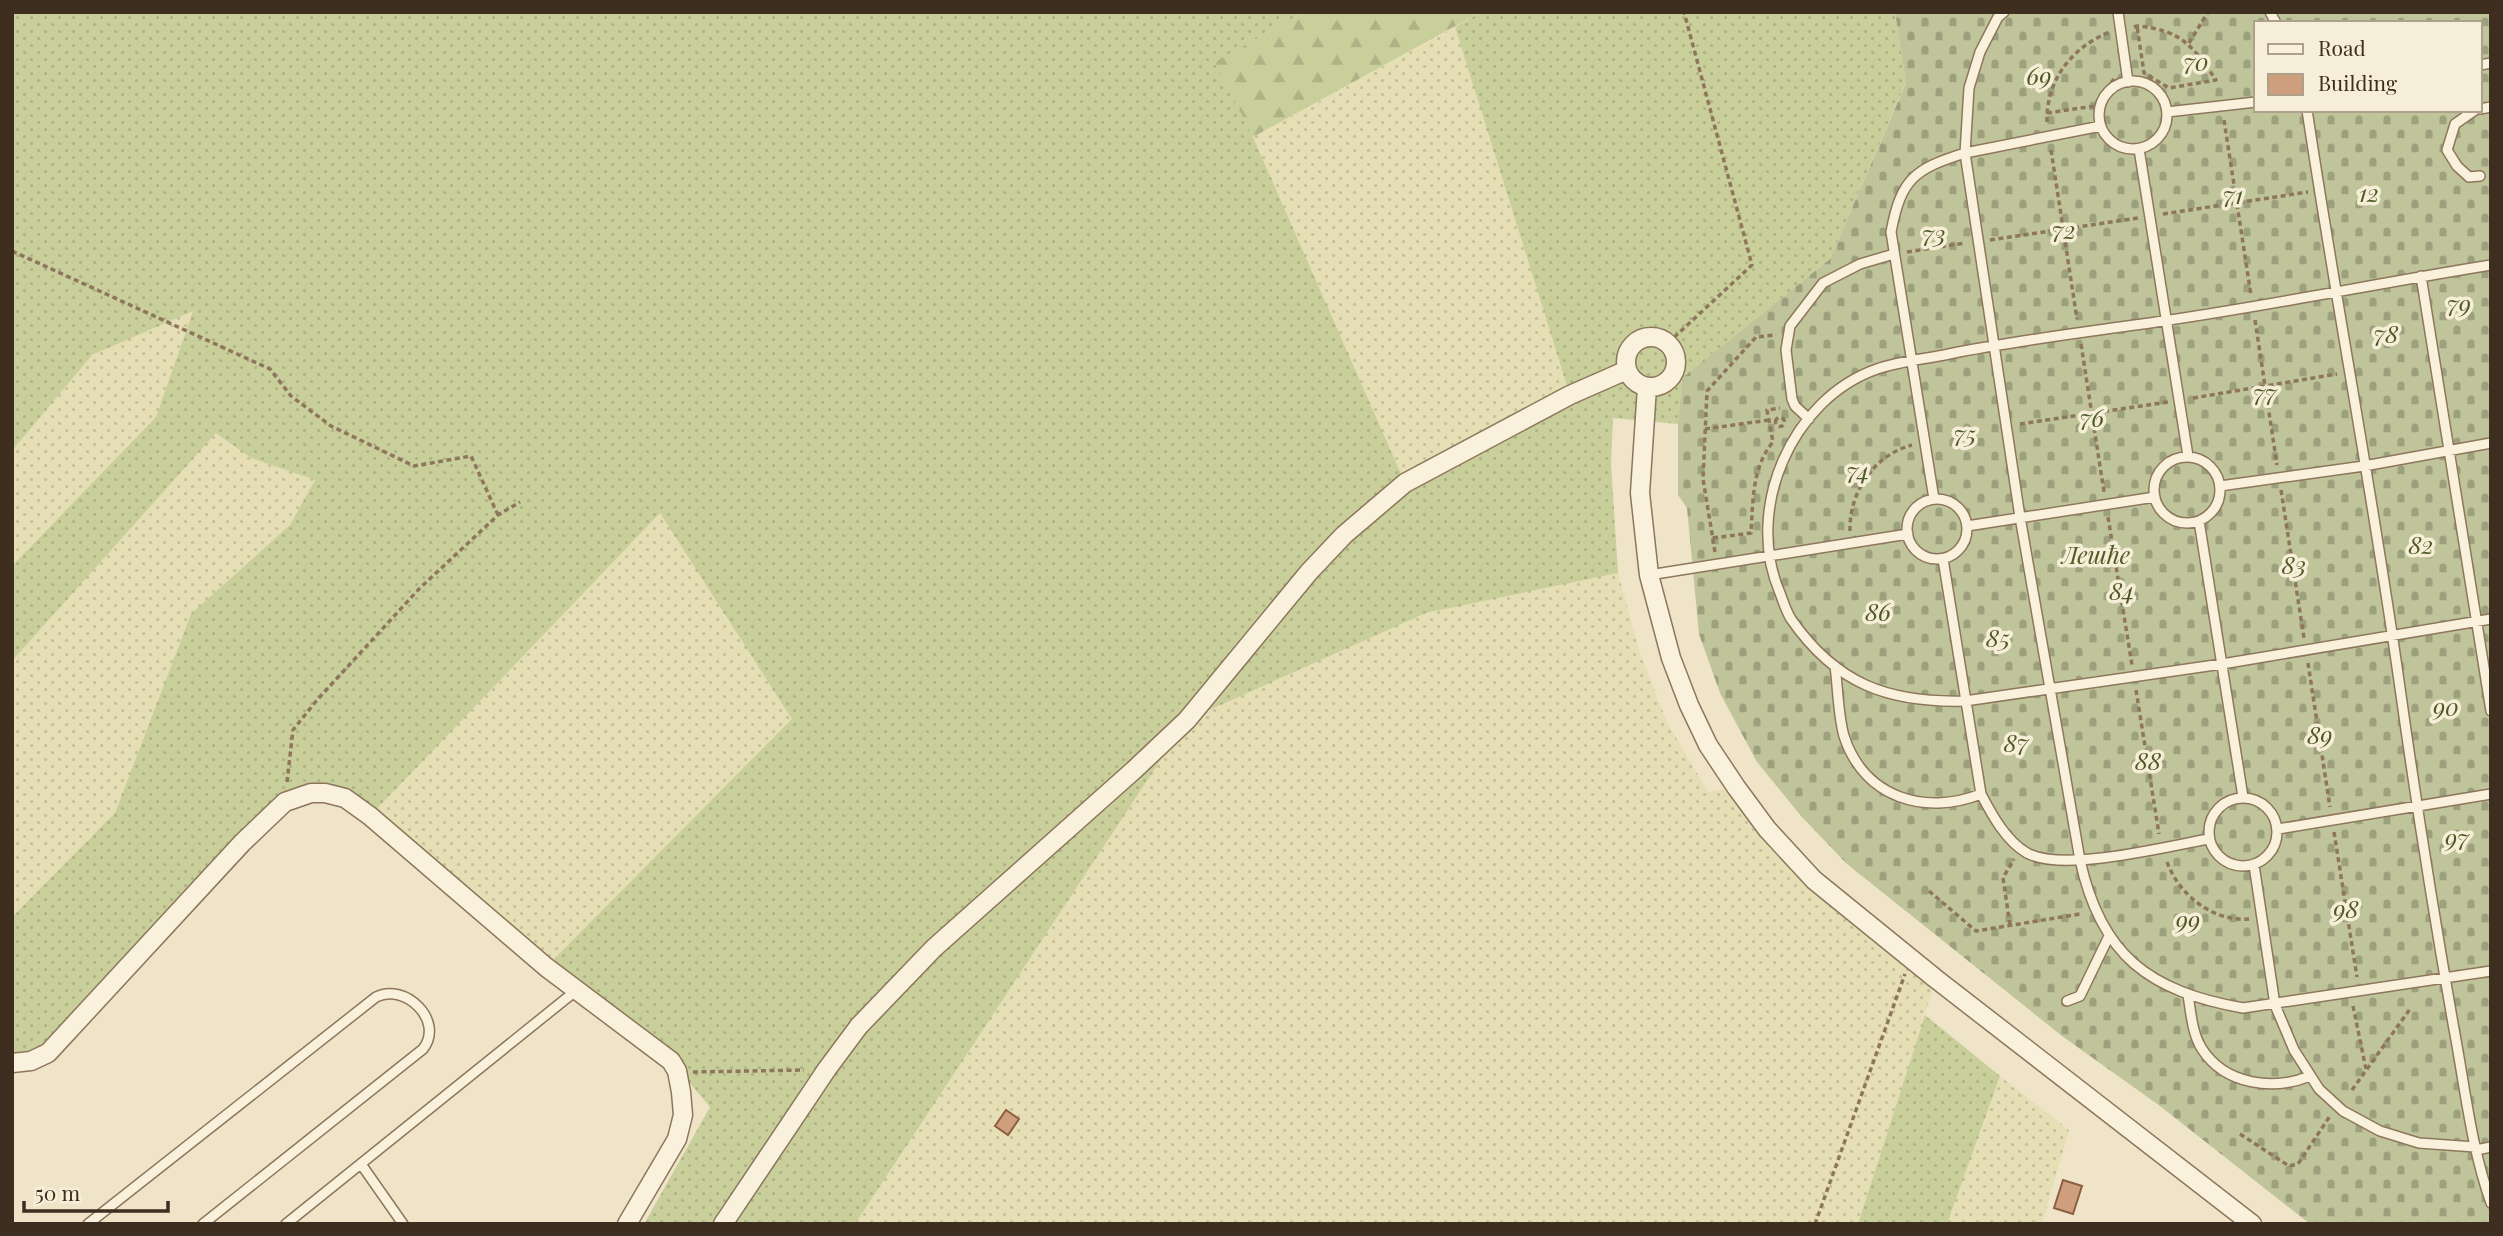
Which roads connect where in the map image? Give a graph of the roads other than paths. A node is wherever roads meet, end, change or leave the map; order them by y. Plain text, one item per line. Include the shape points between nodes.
1 (2118, 12) edge
2 (1997, 14) edge
3 (2128, 82) junction
4 (2254, 102) edge
5 (2166, 112) junction
6 (2307, 112) edge
7 (2475, 112) edge
8 (2101, 126) junction
9 (2138, 149) junction
10 (1965, 153) junction
11 (2480, 176) dead end
12 (1894, 254) junction
13 (2491, 265) edge
14 (2421, 276) junction
15 (2335, 293) junction
16 (2166, 320) junction
17 (1993, 345) junction
18 (1911, 362) junction
19 (1627, 370) junction
20 (1647, 387) junction
21 (1809, 419) junction
22 (2491, 443) edge
23 (2448, 452) junction
24 (2188, 457) junction
25 (2364, 466) junction
26 (2220, 485) junction
27 (2155, 497) junction
28 (1934, 499) junction
29 (2020, 517) junction
30 (2199, 521) junction
31 (1967, 526) junction
32 (1908, 534) junction
33 (1769, 556) junction
34 (1943, 559) junction
35 (1649, 575) junction
36 (2491, 619) edge
37 (2477, 621) junction
38 (2393, 635) junction
39 (2222, 664) junction
40 (1835, 666) junction
41 (2050, 688) junction
42 (1965, 701) junction
43 (2491, 711) edge
44 (1982, 794) junction
45 (2491, 794) edge
46 (2243, 797) junction
47 (2417, 804) junction
48 (2277, 829) junction
49 (2209, 839) junction
50 (2080, 860) junction
51 (2254, 865) junction
52 (2109, 936) junction
53 (2491, 971) edge
54 (2445, 979) junction
55 (578, 989) junction
56 (2188, 995) junction
57 (2067, 1001) dead end
58 (2275, 1005) junction
59 (12, 1063) edge
60 (2310, 1076) junction
61 (2491, 1147) edge
62 (2476, 1148) junction
63 (361, 1164) junction
64 (2491, 1203) edge
65 (88, 1224) edge
66 (203, 1224) edge
67 (286, 1224) edge
68 (403, 1224) edge
69 (627, 1224) edge
70 (723, 1224) edge
71 (2252, 1224) edge

1 - 3 lane
2 - 10 lane via 1969,88
3 - 5 lane via 2155,90
3 - 8 lane via 2106,94 2099,110
4 - 5 lane
5 - 9 lane via 2162,132
6 - 15 lane
7 - 11 lane via 2455,124 2447,150 2469,177
8 - 9 lane via 2114,143
8 - 10 lane
9 - 16 lane
10 - 12 lane via 1927,167 1910,179 1896,203 1891,232
10 - 17 lane
12 - 18 lane
12 - 21 lane via 1860,264 1824,283 1790,326 1786,350 1792,399
13 - 14 lane
14 - 15 lane
14 - 23 lane
15 - 16 lane
15 - 25 lane
16 - 17 lane
16 - 24 lane
17 - 18 lane
17 - 29 lane
18 - 21 lane via 1877,369 1850,383 1823,402
18 - 28 lane
19 - 20 street
19 - 20 street via 1626,355 1640,339 1655,337 1668,343 1676,359 1672,377
19 - 70 street via 1570,395 1393,492 1344,535 1187,720 934,948 859,1026
20 - 35 street via 1640,493
21 - 33 lane via 1780,466 1766,534
22 - 23 lane
23 - 25 lane
23 - 37 lane
24 - 26 lane via 2213,468
24 - 27 lane via 2161,469
25 - 26 lane
25 - 38 lane
26 - 30 lane via 2213,511
27 - 29 lane
27 - 30 lane via 2159,508 2177,522
28 - 31 lane via 1958,508
28 - 32 lane via 1911,514
29 - 31 lane
29 - 41 lane
30 - 39 lane
31 - 34 lane via 1960,550
32 - 33 lane
32 - 34 lane via 1920,554
33 - 35 lane
33 - 40 lane via 1790,616 1814,648
34 - 42 lane
35 - 71 street via 1671,658 1707,745 1767,829 1814,880
36 - 37 lane
37 - 38 lane
37 - 43 lane
38 - 39 lane
38 - 47 lane
39 - 41 lane
39 - 46 lane
40 - 42 lane via 1846,677 1892,696
40 - 44 lane via 1844,736 1879,787 1908,802 1941,804
41 - 42 lane
41 - 50 lane
42 - 44 lane
44 - 50 lane via 1993,816 2020,848 2040,858
45 - 47 lane
46 - 48 lane via 2263,803
46 - 49 lane via 2216,810 2208,828
47 - 48 lane
47 - 54 lane
48 - 51 lane via 2274,847
49 - 50 lane
49 - 51 lane via 2213,850 2231,864
50 - 52 lane via 2086,891
51 - 58 lane
52 - 56 lane via 2147,974
52 - 57 lane via 2080,996
53 - 54 lane
54 - 58 lane
54 - 62 lane
55 - 59 street via 546,967 370,816 345,798 311,793 285,802 242,843 48,1053
55 - 63 lane
55 - 69 street via 671,1060 677,1071 683,1115 677,1139
56 - 58 lane via 2243,1008
56 - 60 lane via 2194,1032 2217,1066 2256,1083 2276,1085
58 - 60 lane
60 - 62 lane via 2337,1106 2380,1131 2419,1143
61 - 62 lane
62 - 64 lane
63 - 67 lane
63 - 68 lane
65 - 66 lane via 376,998 396,993 415,1004 430,1030 423,1049

